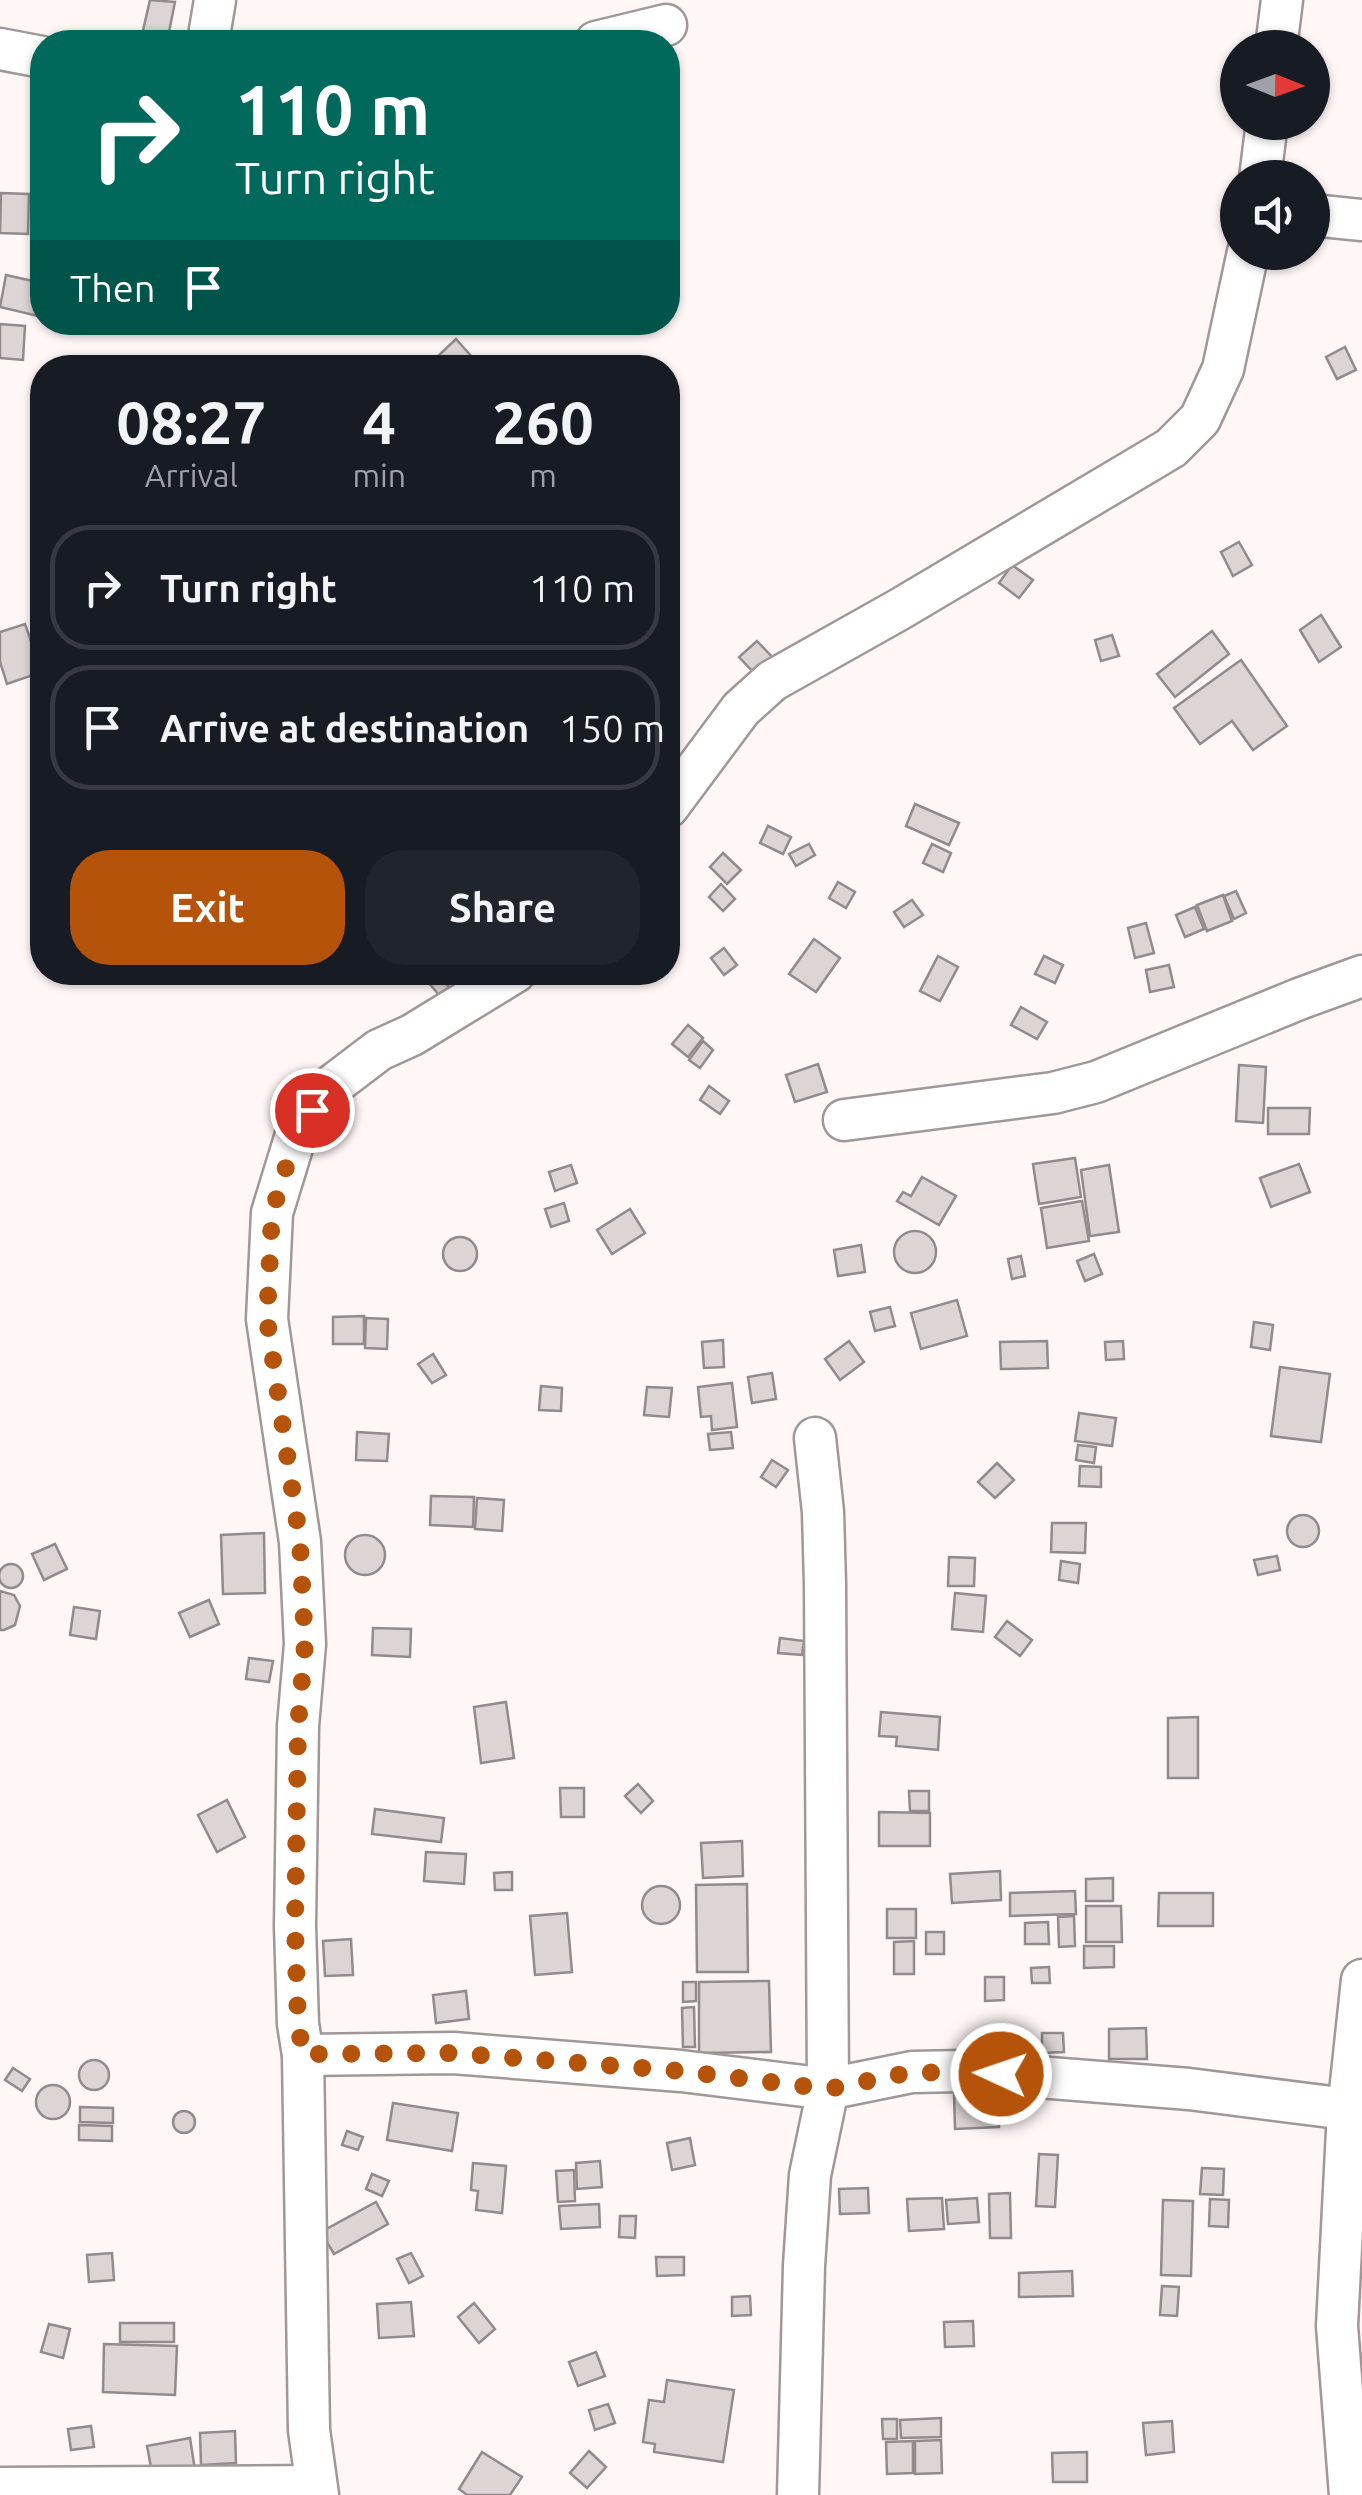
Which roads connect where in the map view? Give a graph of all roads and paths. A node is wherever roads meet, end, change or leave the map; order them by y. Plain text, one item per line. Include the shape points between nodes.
1 (215, 0) edge
2 (1282, 0) edge
3 (666, 25) dead end
4 (210, 30) edge
5 (645, 30) edge
6 (1278, 30) edge
7 (0, 49) edge
8 (30, 55) edge
9 (1330, 217) edge
10 (1362, 220) edge
11 (1244, 270) edge
12 (680, 790) edge
13 (1362, 976) edge
14 (493, 985) edge
15 (844, 1120) dead end
16 (814, 1438) dead end
17 (1362, 1980) edge
18 (303, 2054) junction
19 (828, 2089) junction
20 (1355, 2112) edge
21 (0, 2488) edge
22 (316, 2490) edge
23 (798, 2495) edge
24 (1350, 2495) edge

1 - 4 street
2 - 6 street
3 - 5 street
7 - 8 street
9 - 10 street
11 - 12 street via 1222,369 1200,419 1171,448 772,680
13 - 15 street via 1096,1082
14 - 18 street via 379,1050 326,1091 298,1128 272,1213 267,1319 300,1542 305,1644 295,1926
16 - 19 street via 825,1584
17 - 20 street
18 - 19 street via 453,2053
18 - 22 street via 309,2430
19 - 20 street via 912,2072 963,2071 1189,2089
19 - 23 street via 807,2211
20 - 24 street via 1337,2326
21 - 22 street

